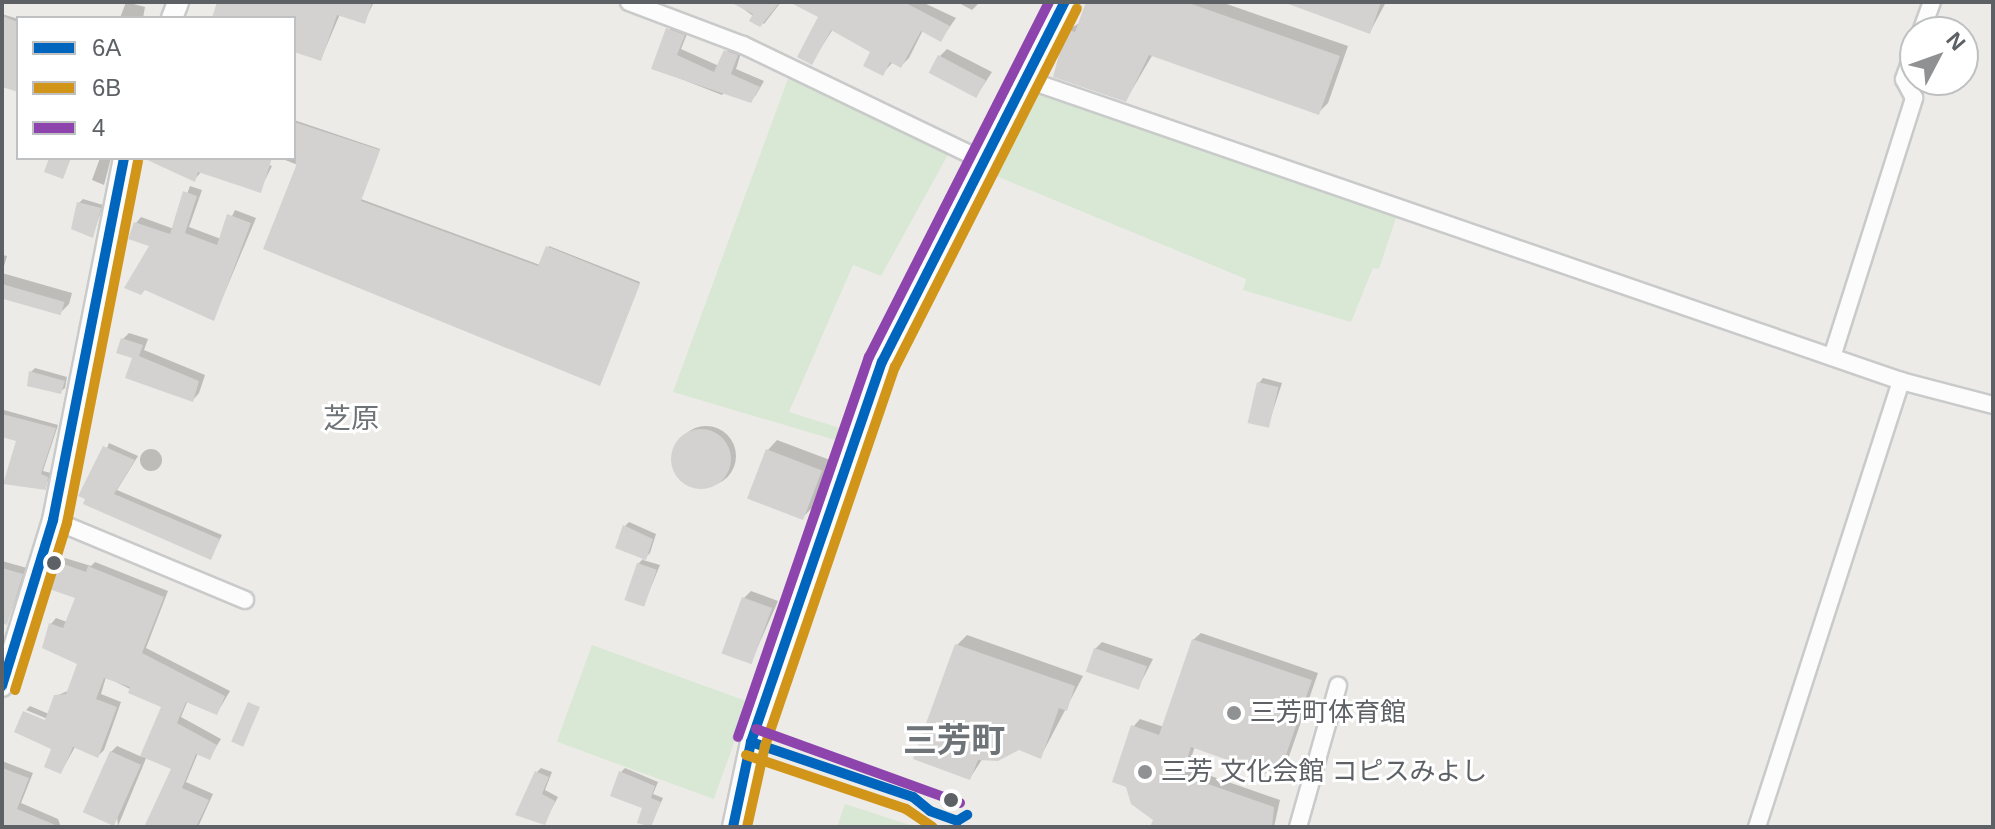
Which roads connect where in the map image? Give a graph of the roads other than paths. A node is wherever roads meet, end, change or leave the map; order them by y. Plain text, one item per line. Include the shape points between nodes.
1 (629, 2) edge
2 (1065, 2) edge
3 (1025, 79) junction
4 (1913, 96) edge
5 (124, 160) edge
6 (984, 161) junction
7 (1832, 357) junction
8 (1901, 381) junction
9 (1993, 405) edge
10 (53, 520) junction
11 (245, 600) dead end
12 (2, 686) edge
13 (1338, 686) dead end
14 (733, 827) edge
15 (1298, 827) edge
16 (1757, 827) edge

1 - 6 street via 743,45
2 - 3 street
3 - 6 street
3 - 7 street
4 - 7 street
5 - 10 street
6 - 14 street via 882,362 861,417 751,742
7 - 8 street
8 - 9 street
8 - 16 street
10 - 11 street
10 - 12 street
13 - 15 street

